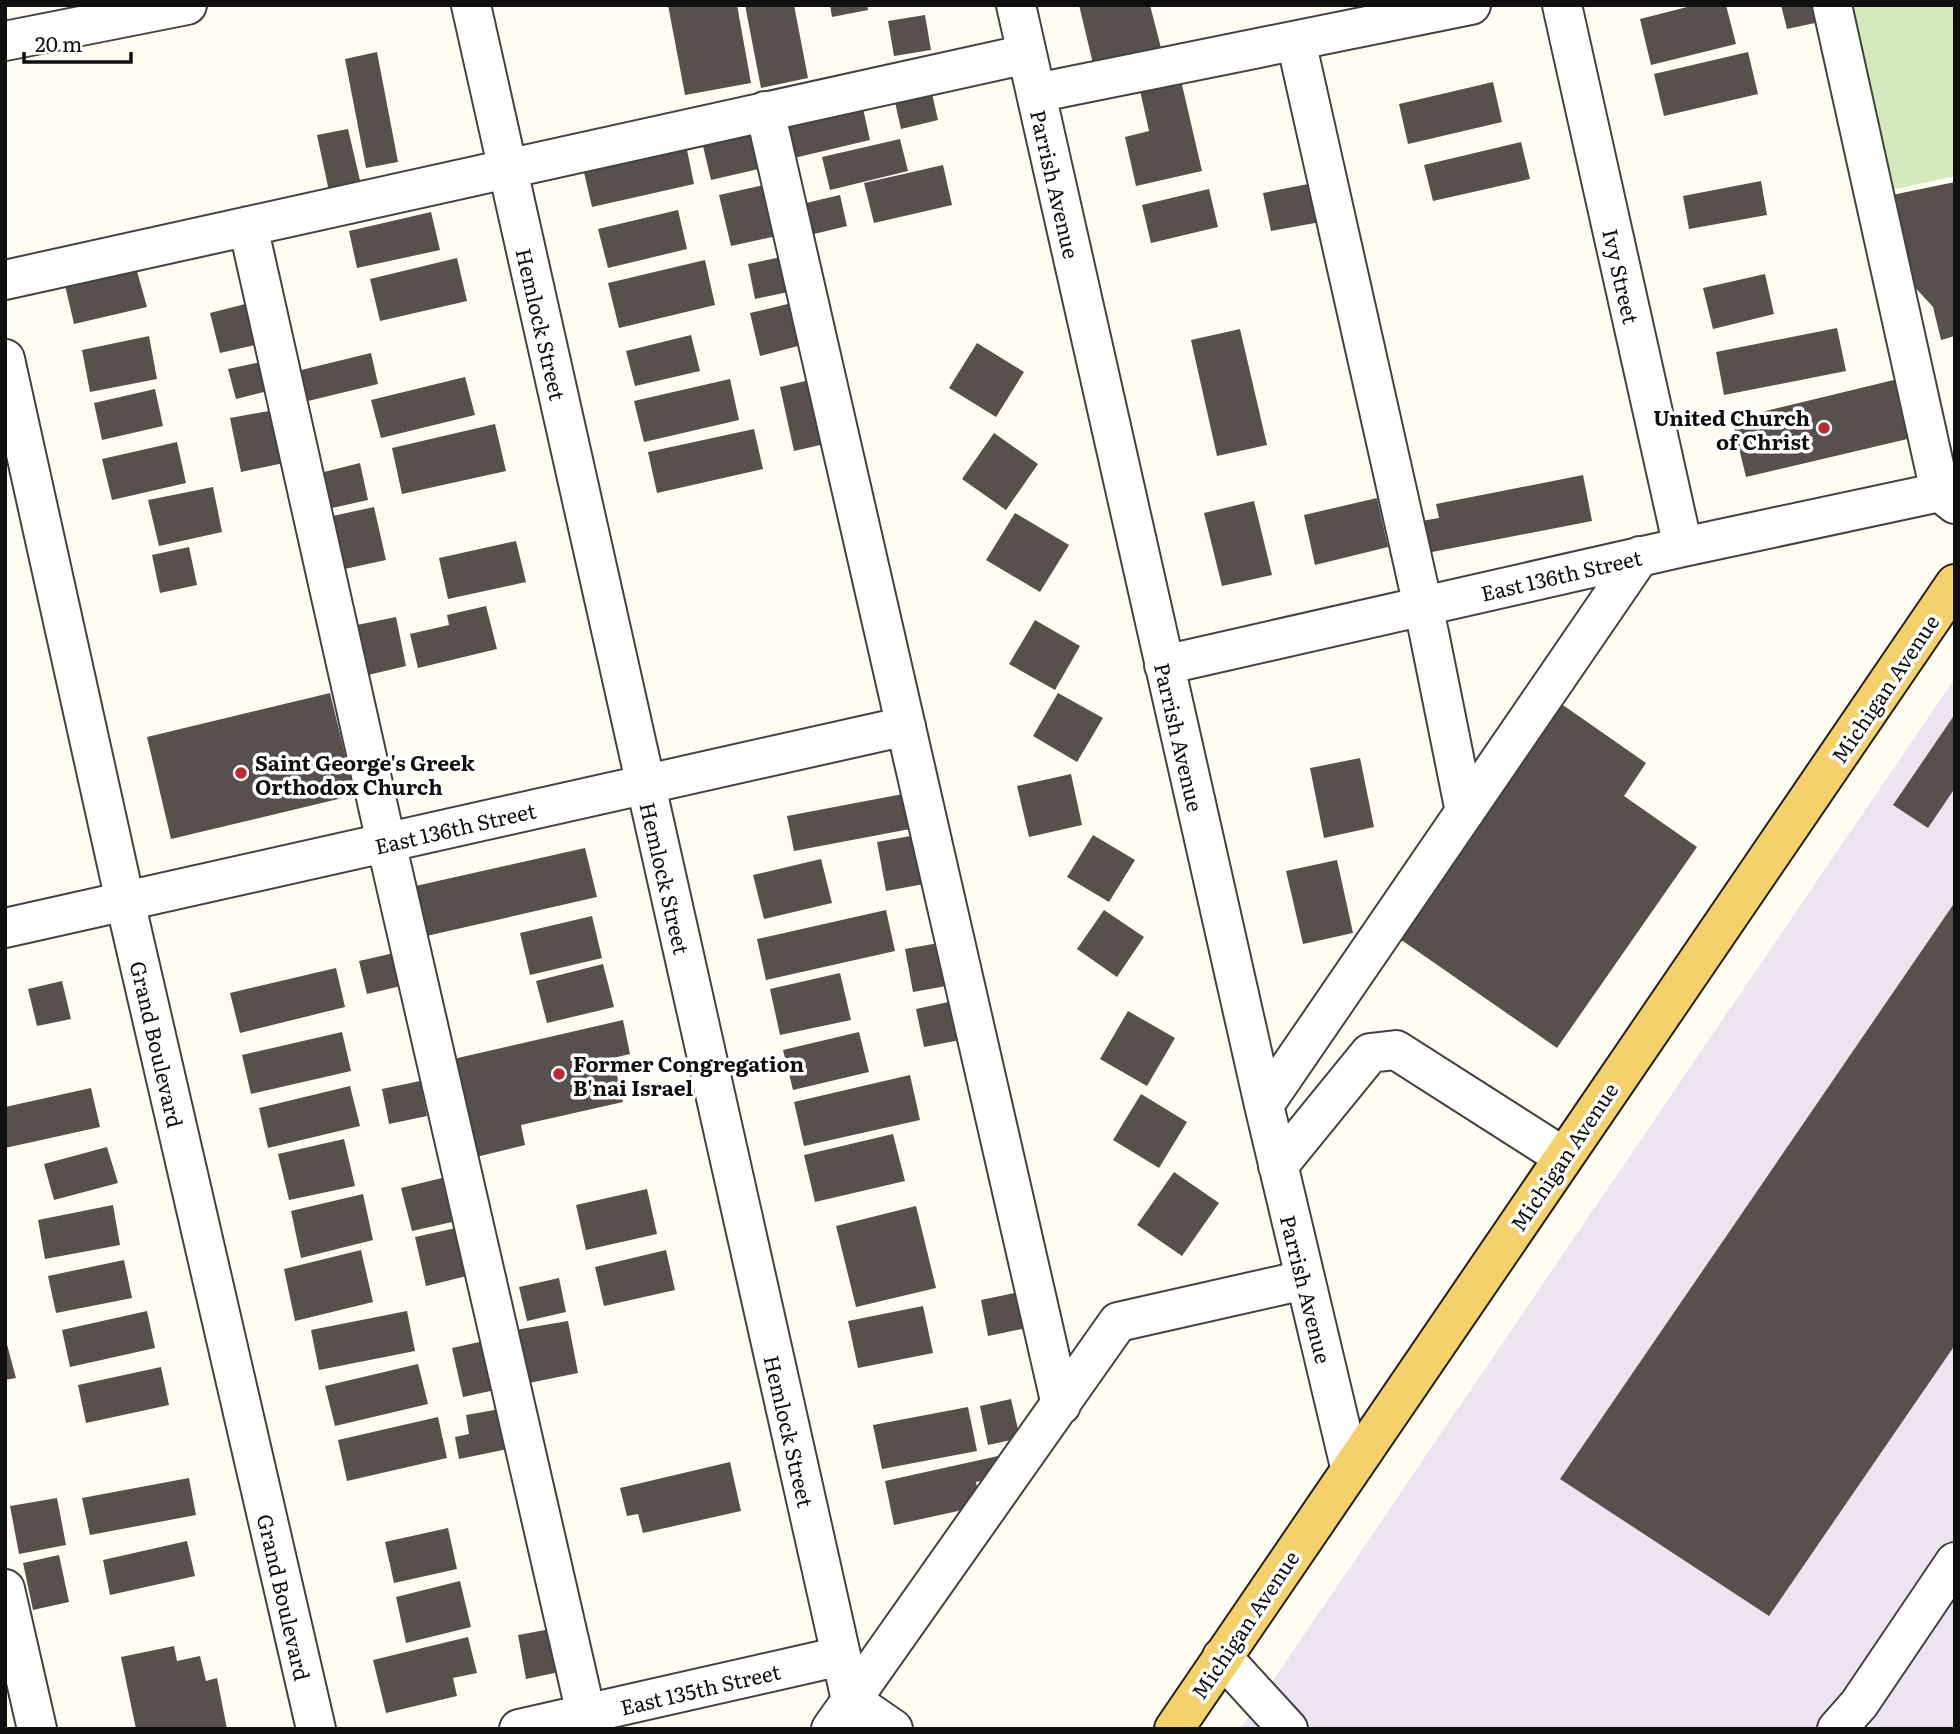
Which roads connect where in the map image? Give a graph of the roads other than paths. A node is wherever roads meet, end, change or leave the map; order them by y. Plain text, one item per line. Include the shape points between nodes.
1 (187, 5) edge
2 (471, 5) edge
3 (1016, 5) edge
4 (1471, 5) edge
5 (1562, 5) edge
6 (1832, 5) edge
7 (5, 41) edge
8 (1296, 41) junction
9 (1027, 54) junction
10 (1036, 93) junction
11 (765, 111) junction
12 (507, 168) junction
13 (248, 226) junction
14 (5, 281) edge
15 (5, 359) edge
16 (1947, 498) edge
17 (1683, 547) junction
18 (1640, 556) junction
19 (1955, 584) edge
20 (1423, 606) junction
21 (1164, 665) junction
22 (906, 726) junction
23 (645, 784) junction
24 (1465, 812) junction
25 (386, 842) junction
26 (125, 901) junction
27 (5, 928) edge
28 (1264, 1105) junction
29 (1562, 1156) junction
30 (1278, 1166) junction
31 (1304, 1280) junction
32 (1061, 1405) junction
33 (1350, 1467) junction
34 (1955, 1562) edge
35 (5, 1589) edge
36 (841, 1656) junction
37 (1222, 1657) junction
38 (586, 1714) junction
39 (841, 1714) edge
40 (1282, 1726) edge
41 (37, 1729) edge
42 (316, 1729) edge
43 (519, 1729) edge
44 (893, 1729) edge
45 (1174, 1729) edge
46 (1837, 1729) edge

1 - 7 street
2 - 12 street, Hemlock Street
3 - 9 street, Parrish Avenue
4 - 8 street
5 - 17 street, Ivy Street
6 - 16 street
8 - 10 street
8 - 20 street
9 - 10 street, Parrish Avenue
9 - 11 street
10 - 21 street, Parrish Avenue
11 - 12 street
11 - 22 street
12 - 13 street
12 - 23 street, Hemlock Street
13 - 14 street
13 - 25 street
15 - 26 street, Grand Boulevard
16 - 17 street, East 136th Street
17 - 18 street, East 136th Street
18 - 20 street, East 136th Street
18 - 24 street
19 - 29 main road, Michigan Avenue
20 - 21 street, East 136th Street
20 - 24 street
21 - 28 street, Parrish Avenue
22 - 23 street, East 136th Street
22 - 32 street
23 - 25 street, East 136th Street
23 - 36 street, Hemlock Street
24 - 28 street
25 - 26 street, East 136th Street
25 - 38 street
26 - 27 street, East 136th Street
26 - 42 street, Grand Boulevard
28 - 30 street, Parrish Avenue
29 - 30 street via 1396,1050 1370,1053
29 - 33 main road, Michigan Avenue
30 - 31 street, Parrish Avenue
31 - 32 street via 1118,1322
31 - 33 street, Parrish Avenue
32 - 39 street
33 - 37 main road, Michigan Avenue
34 - 46 street via 1859,1704
35 - 41 street
36 - 38 street, East 135th Street
36 - 39 street, Hemlock Street
37 - 40 street
37 - 45 main road, Michigan Avenue
38 - 43 street, East 135th Street
39 - 44 street

